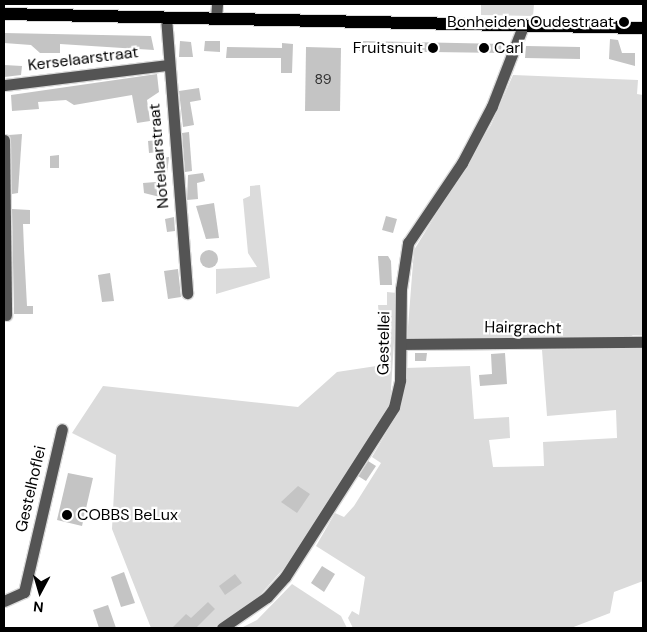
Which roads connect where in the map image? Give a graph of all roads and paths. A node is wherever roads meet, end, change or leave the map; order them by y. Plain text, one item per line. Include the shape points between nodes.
1 (217, 4) edge
2 (4, 14) edge
3 (166, 17) junction
4 (216, 19) junction
5 (523, 26) junction
6 (643, 28) edge
7 (167, 65) junction
8 (4, 85) edge
9 (4, 140) edge
10 (187, 293) dead end
11 (6, 315) dead end
12 (643, 342) edge
13 (402, 344) junction
14 (62, 429) dead end
15 (4, 601) edge
16 (222, 628) edge

1 - 4 street
2 - 3 main road
3 - 4 main road
3 - 7 street, Notelaarstraat
4 - 5 main road
5 - 6 main road
5 - 13 street, Gestellei via 492,106 462,163 408,243 401,289
7 - 8 street, Kerselaarstraat
7 - 10 street, Notelaarstraat
9 - 11 street
12 - 13 street, Hairgracht
13 - 16 street, Gestellei via 394,407 301,556 266,597
14 - 15 street, Gestelhoflei via 24,592

